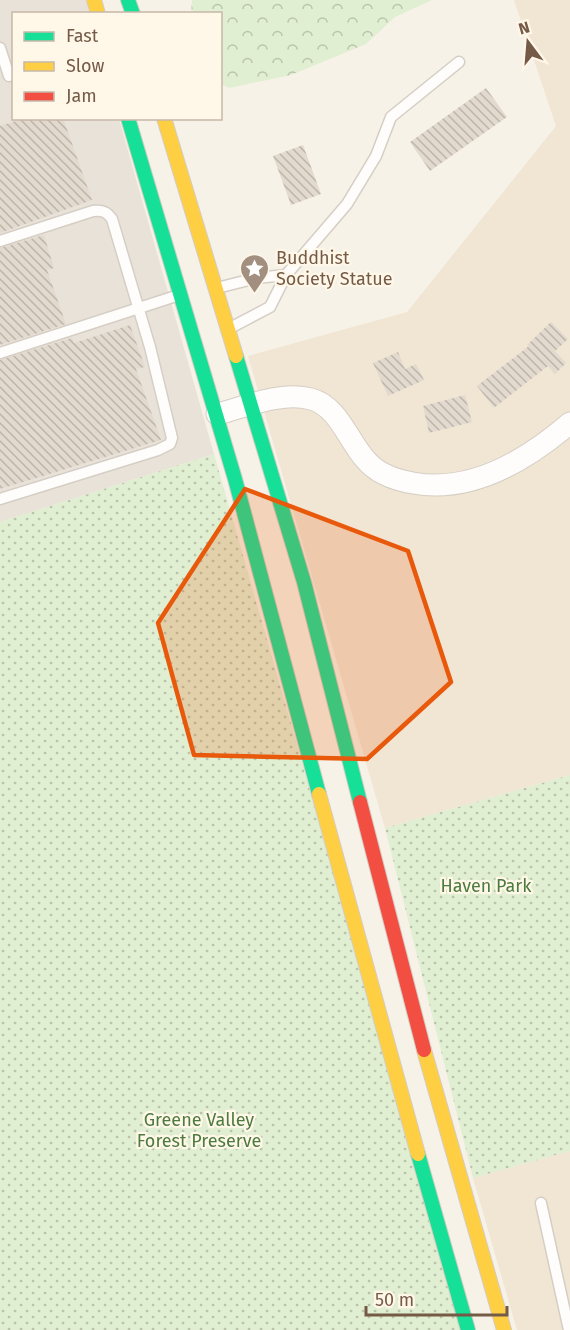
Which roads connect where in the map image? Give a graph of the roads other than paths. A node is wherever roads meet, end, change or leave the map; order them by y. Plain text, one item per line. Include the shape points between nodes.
1 (0, 48) edge
2 (459, 62) dead end
3 (7, 76) edge
4 (129, 120) edge
5 (165, 120) edge
6 (0, 241) edge
7 (286, 275) junction
8 (217, 288) junction
9 (179, 295) junction
10 (139, 308) junction
11 (229, 329) junction
12 (0, 353) edge
13 (252, 405) junction
14 (217, 414) junction
15 (570, 423) edge
16 (0, 499) edge
17 (541, 1203) dead end
18 (468, 1330) edge
19 (504, 1330) edge
20 (569, 1330) edge

1 - 3 lane
2 - 7 lane via 391,117 376,156 347,204
4 - 9 main road
5 - 8 main road
6 - 10 lane via 100,210 108,213
7 - 8 lane
7 - 11 lane via 270,307
8 - 11 main road
9 - 10 lane
9 - 14 main road
10 - 12 lane
10 - 16 lane via 172,429 170,444
11 - 13 main road
13 - 14 street
13 - 15 street via 289,397 325,405 355,447 381,473 428,486 463,483 491,474 521,459
13 - 19 main road via 304,582 436,1097
14 - 18 main road via 368,979
17 - 20 lane

